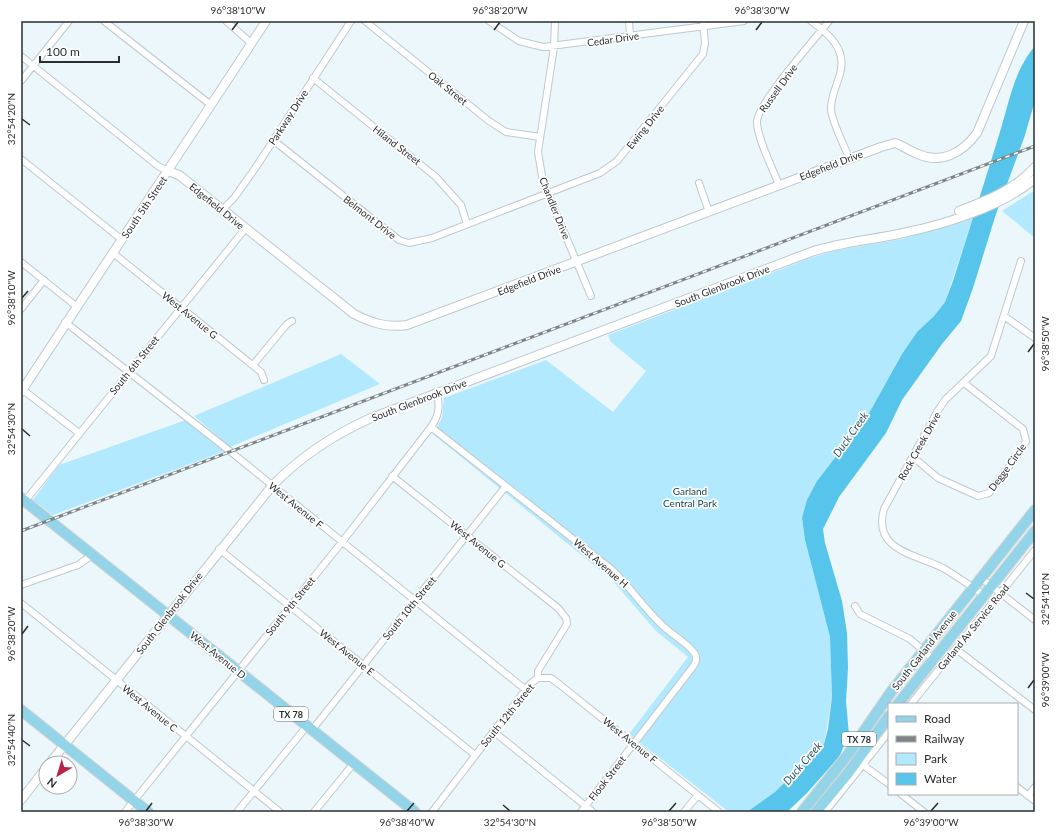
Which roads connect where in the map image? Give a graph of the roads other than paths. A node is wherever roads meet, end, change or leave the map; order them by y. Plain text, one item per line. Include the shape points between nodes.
1 (69, 21) edge
2 (104, 21) edge
3 (226, 21) edge
4 (266, 21) edge
5 (351, 21) edge
6 (365, 21) edge
7 (489, 21) edge
8 (555, 21) edge
9 (629, 21) edge
10 (744, 21) edge
11 (812, 21) edge
12 (829, 21) edge
13 (1024, 21) edge
14 (703, 24) edge
15 (822, 29) junction
16 (630, 36) junction
17 (252, 43) junction
18 (554, 47) junction
19 (21, 56) edge
20 (33, 66) junction
21 (313, 78) junction
22 (21, 81) edge
23 (210, 105) junction
24 (540, 137) junction
25 (273, 140) junction
26 (849, 158) junction
27 (21, 159) edge
28 (1035, 167) edge
29 (168, 171) junction
30 (1035, 179) edge
31 (699, 184) dead end
32 (779, 185) junction
33 (548, 194) junction
34 (222, 210) junction
35 (709, 212) junction
36 (954, 216) junction
37 (467, 224) junction
38 (245, 229) junction
39 (121, 239) junction
40 (113, 253) junction
41 (1021, 261) dead end
42 (21, 262) edge
43 (577, 262) junction
44 (44, 280) junction
45 (591, 296) dead end
46 (76, 306) junction
47 (180, 308) junction
48 (21, 309) edge
49 (1004, 316) junction
50 (292, 321) dead end
51 (65, 322) junction
52 (1035, 338) edge
53 (253, 365) junction
54 (129, 371) junction
55 (264, 380) dead end
56 (964, 383) junction
57 (22, 391) edge
58 (437, 393) junction
59 (431, 427) junction
60 (79, 433) junction
61 (913, 456) junction
62 (392, 476) junction
63 (272, 486) junction
64 (506, 486) junction
65 (23, 500) edge
66 (1035, 510) edge
67 (1035, 531) edge
68 (467, 535) junction
69 (342, 542) junction
70 (219, 549) junction
71 (1035, 550) edge
72 (92, 555) junction
73 (981, 578) junction
74 (21, 585) edge
75 (991, 586) junction
76 (973, 588) junction
77 (1000, 593) junction
78 (984, 595) junction
79 (415, 600) junction
80 (21, 603) edge
81 (290, 606) junction
82 (856, 606) dead end
83 (563, 613) joint
84 (168, 614) junction
85 (1035, 620) edge
86 (956, 649) junction
87 (923, 651) junction
88 (933, 659) junction
89 (363, 665) junction
90 (238, 671) junction
91 (538, 678) junction
92 (116, 680) junction
93 (526, 690) junction
94 (891, 692) junction
95 (902, 702) edge
96 (912, 703) edge
97 (21, 710) edge
98 (1035, 710) edge
99 (888, 717) edge
100 (309, 728) junction
101 (493, 731) junction
102 (888, 733) edge
103 (185, 737) junction
104 (634, 743) junction
105 (65, 745) junction
106 (57, 755) edge
107 (475, 755) junction
108 (354, 763) junction
109 (863, 764) junction
110 (38, 778) edge
111 (888, 783) edge
112 (1035, 787) edge
113 (1018, 788) edge
114 (254, 791) junction
115 (698, 795) junction
116 (902, 795) edge
117 (1028, 796) junction
118 (21, 800) edge
119 (134, 801) junction
120 (1035, 801) edge
121 (586, 806) junction
122 (125, 812) edge
123 (148, 812) edge
124 (237, 812) edge
125 (280, 812) edge
126 (314, 812) edge
127 (416, 812) edge
128 (432, 812) edge
129 (580, 812) edge
130 (593, 812) edge
131 (684, 812) edge
132 (719, 812) edge
133 (802, 812) edge
134 (816, 812) edge
135 (825, 812) edge
136 (924, 812) edge

1 - 20 street
2 - 23 street
3 - 17 street
4 - 17 street, South 5th Street
5 - 21 street, Parkway Drive
6 - 24 street, Oak Street via 489,121 506,132
7 - 18 street, Cedar Drive via 519,41
8 - 18 street, Chandler Drive
9 - 16 street
10 - 14 street, Cedar Drive
11 - 15 street
12 - 15 street, Russell Drive
13 - 26 street, Edgefield Drive via 977,133 962,149 948,157 935,158 918,155 895,143
14 - 16 street, Cedar Drive
14 - 33 street, Ewing Drive via 703,54 617,161 600,173
15 - 26 street via 832,37 838,47 842,63 831,111
15 - 32 street, Russell Drive via 767,100 757,121
16 - 18 street, Cedar Drive
17 - 23 street, South 5th Street
18 - 24 street, Chandler Drive
19 - 20 street, Edgefield Drive
20 - 22 street
20 - 29 street, Edgefield Drive via 158,166
21 - 25 street, Parkway Drive
21 - 37 street, Hiland Street via 436,177 461,205
23 - 29 street, South 5th Street
24 - 33 street, Chandler Drive via 539,165
25 - 34 street, Parkway Drive via 234,198
25 - 37 street, Belmont Drive via 399,240 416,242
26 - 32 street, Edgefield Drive
27 - 39 street
28 - 36 street, South Glenbrook Drive via 1001,194
29 - 34 street, Edgefield Drive via 178,175
29 - 39 street, South 5th Street
30 - 36 street, South Glenbrook Drive via 1018,192 998,202
31 - 35 street
32 - 35 street, Edgefield Drive
33 - 37 street, Belmont Drive
33 - 43 street, Chandler Drive
34 - 38 street, Edgefield Drive
35 - 43 street, Edgefield Drive
36 - 58 street, South Glenbrook Drive via 936,226 845,242 811,252
38 - 43 street, Edgefield Drive via 354,314 388,327 407,326
38 - 47 street, South 6th Street
39 - 40 street, South 5th Street
40 - 46 street, South 5th Street
40 - 47 street, West Avenue G
41 - 49 street, Rock Creek Drive
42 - 44 street
43 - 45 street, Chandler Drive
44 - 46 street
44 - 48 street
46 - 51 street, South 5th Street
47 - 53 street, West Avenue G
47 - 54 street, South 6th Street
49 - 52 street
49 - 56 street, Rock Creek Drive via 991,356
50 - 53 street
51 - 54 street, West Avenue F
51 - 57 street, South 5th Street
53 - 55 street, West Avenue G via 261,372
54 - 60 street, South 6th Street
54 - 63 street, West Avenue F
56 - 61 street, Rock Creek Drive via 941,406
56 - 61 street, Degge Circle via 1023,429 1026,441 1023,448 989,493 978,496 938,478
57 - 60 street
58 - 59 street, South 9th Street via 439,410
58 - 63 street, South Glenbrook Drive via 371,418 328,439 295,464
59 - 62 street, South 9th Street
59 - 64 street, West Avenue H
60 - 65 street, South 6th Street
61 - 76 street, Rock Creek Drive via 883,510 883,531 894,548 942,567
62 - 68 street, West Avenue G
62 - 69 street, South 9th Street
63 - 69 street, West Avenue F
63 - 70 street, South Glenbrook Drive
64 - 68 street, South 10th Street
64 - 104 street, West Avenue H via 627,583 659,623 696,656 696,663
65 - 72 main road, West Avenue D / TX 78
66 - 73 main road, South Garland Avenue / TX 78
67 - 75 main road, South Garland Avenue
68 - 79 street, South 10th Street
68 - 83 street, West Avenue G
69 - 79 street, West Avenue F
69 - 81 street, South 9th Street
70 - 81 street, West Avenue E
70 - 84 street, South Glenbrook Drive
71 - 77 street, Garland Av Service Road
72 - 74 street via 78,565
72 - 84 main road, West Avenue D / TX 78
73 - 75 street
73 - 76 main road, South Garland Avenue / TX 78
75 - 77 street
75 - 78 main road, South Garland Avenue
76 - 78 street, Rock Creek Drive
76 - 87 main road, South Garland Avenue / TX 78
77 - 85 street
77 - 86 street, Garland Av Service Road
78 - 88 main road, South Garland Avenue
79 - 89 street, South 10th Street
79 - 93 street, West Avenue F
80 - 92 street, West Avenue C
81 - 89 street, West Avenue E
81 - 90 street, South 9th Street
82 - 87 street via 860,614 900,634
83 - 91 street, South 12th Street via 567,624 538,671
84 - 90 main road, West Avenue D / TX 78
84 - 92 street, South Glenbrook Drive
86 - 96 street, Garland Av Service Road
86 - 98 street
87 - 88 street
87 - 94 main road, South Garland Avenue / TX 78
88 - 95 main road, South Garland Avenue
89 - 100 street, South 10th Street
89 - 107 street, West Avenue E
90 - 100 main road, West Avenue D / TX 78
90 - 103 street, South 9th Street
91 - 93 street, South 12th Street
91 - 104 street, West Avenue F via 551,678 560,684
92 - 103 street, West Avenue C
92 - 105 street, South Glenbrook Drive
93 - 101 street, South 12th Street
94 - 95 street
94 - 133 main road, South Garland Avenue / TX 78 via 849,753
97 - 105 main road
99 - 134 main road, TX 78 via 849,772
100 - 108 main road, West Avenue D / TX 78
100 - 114 street, South 10th Street
101 - 107 street, South 12th Street
101 - 121 street
102 - 109 street
103 - 114 street, West Avenue C
103 - 119 street, South 9th Street
104 - 115 street, West Avenue F
104 - 121 street, Flook Street
105 - 106 street, South Glenbrook Drive
105 - 119 main road
107 - 128 street, South 12th Street
108 - 126 street
108 - 127 main road, West Avenue D / TX 78
109 - 111 street
109 - 135 street
110 - 118 street
112 - 117 street
113 - 117 street
114 - 124 street, South 10th Street
114 - 125 street, West Avenue C
115 - 131 street
115 - 132 street, West Avenue F
116 - 136 street
117 - 120 street
119 - 122 street, South 9th Street
119 - 123 main road
121 - 129 street, Flook Street
121 - 130 street

